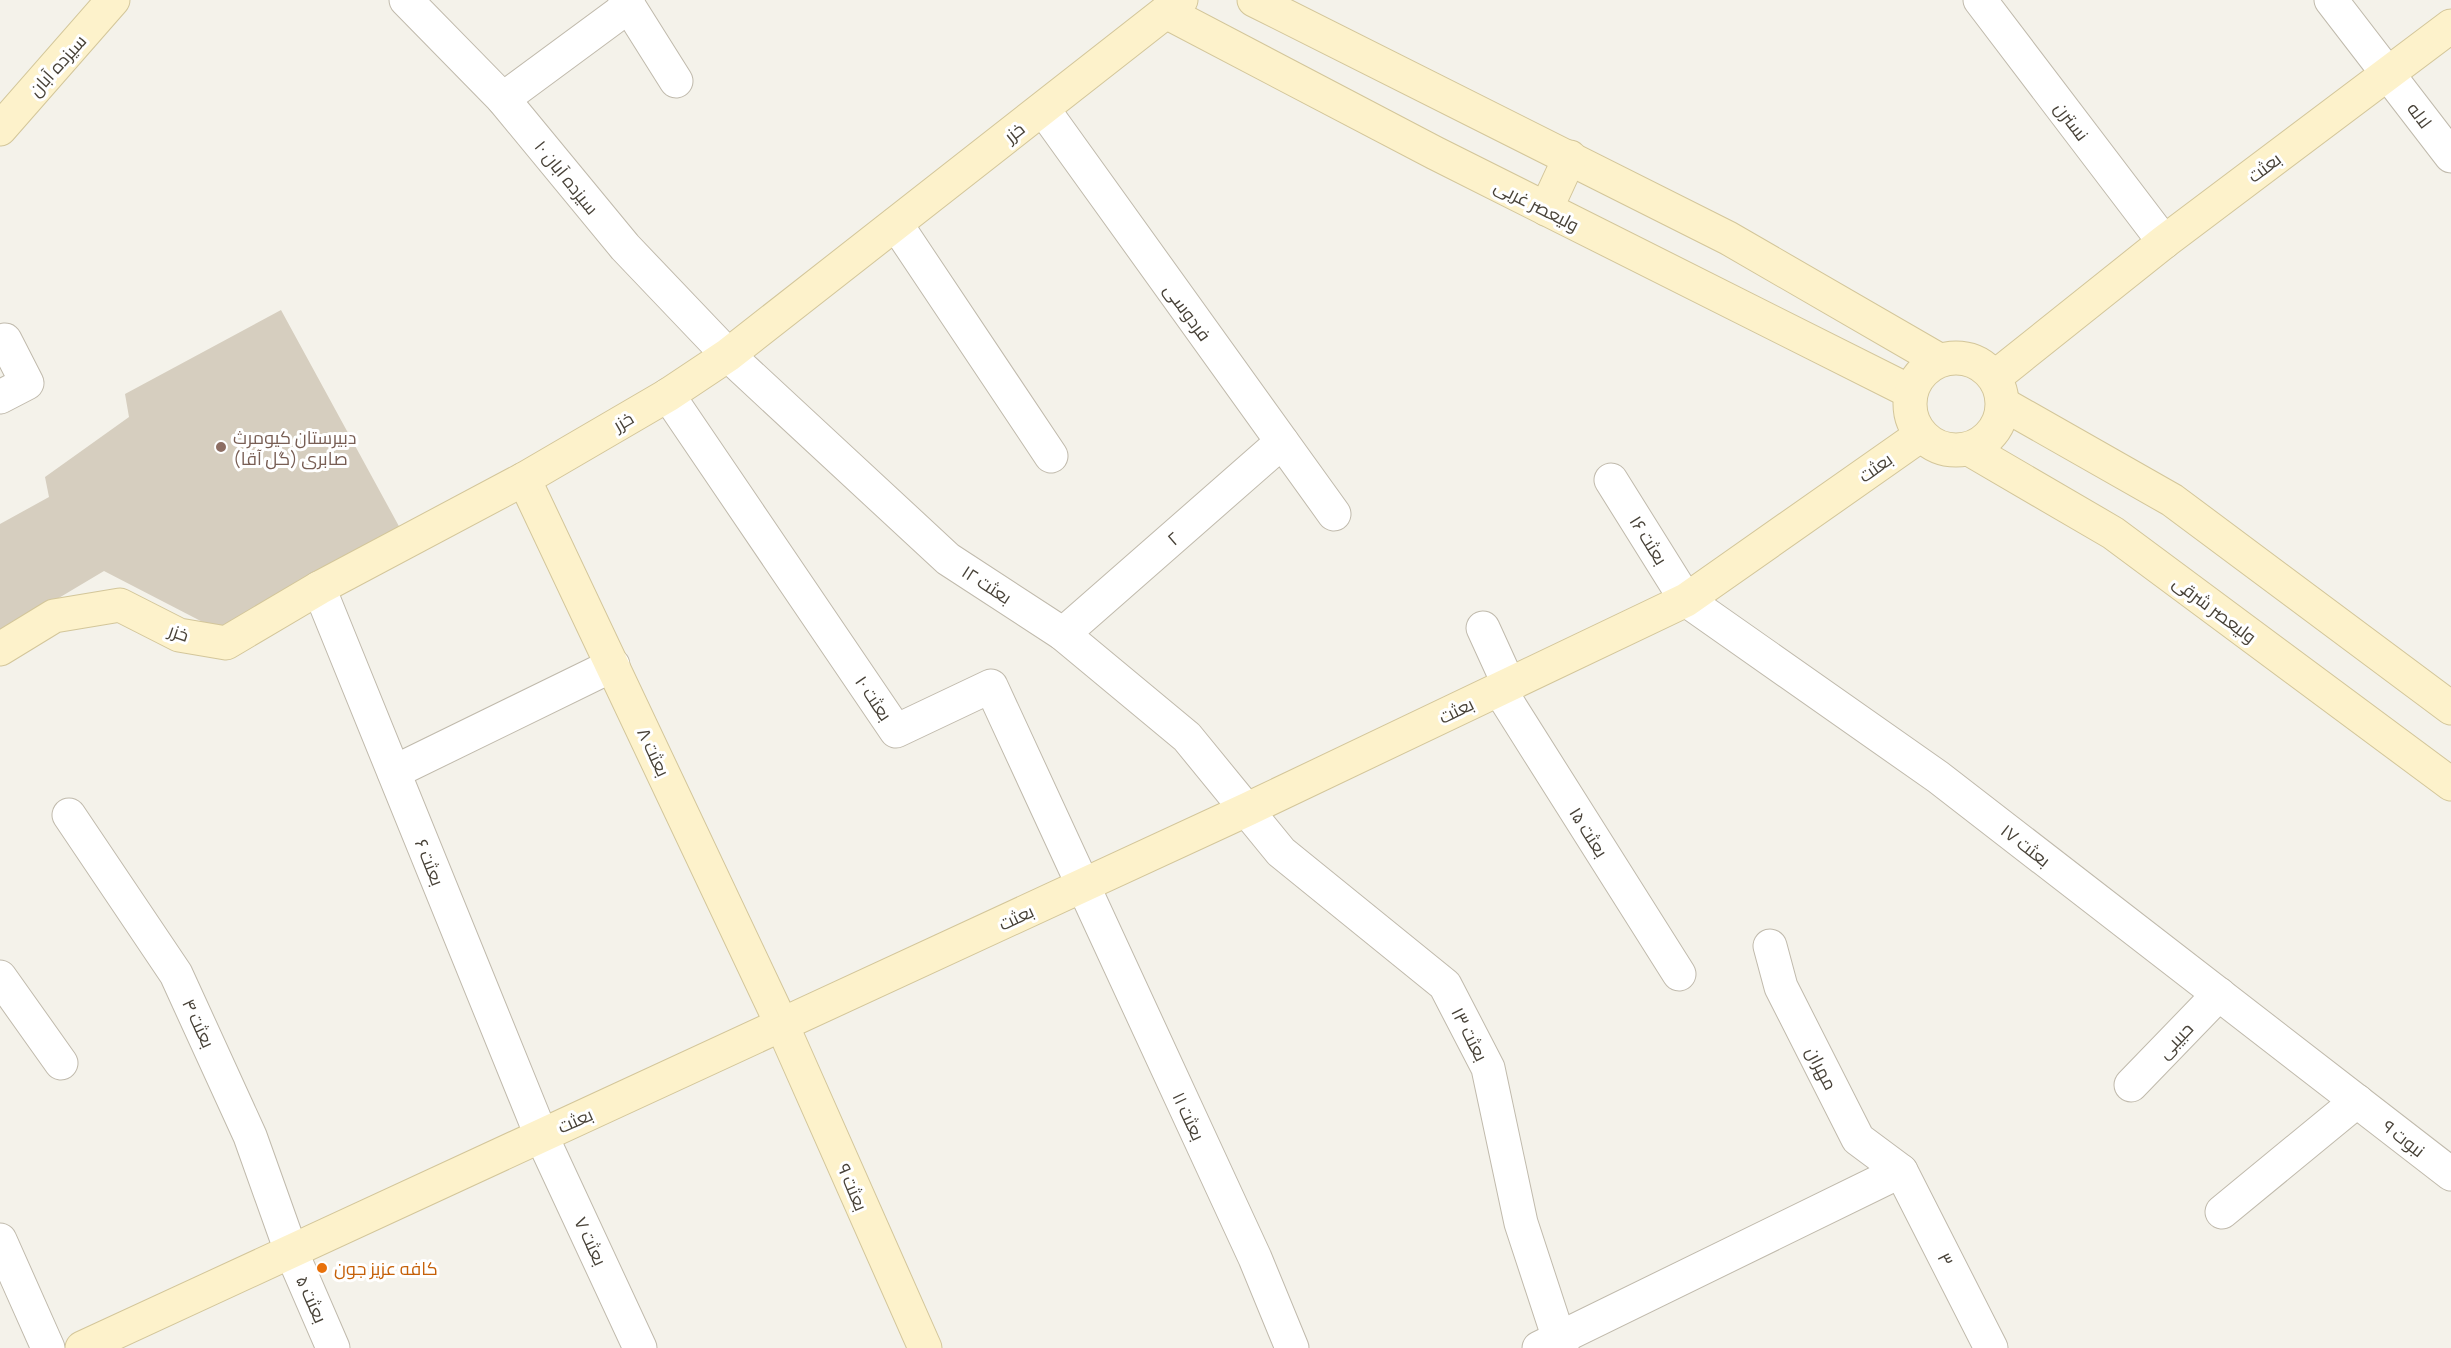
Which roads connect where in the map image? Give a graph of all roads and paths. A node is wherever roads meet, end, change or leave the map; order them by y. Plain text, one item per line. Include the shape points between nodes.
1 (113, 0) edge
2 (406, 0) edge
3 (1254, 0) edge
4 (1980, 0) edge
5 (2331, 0) edge
6 (627, 3) edge
7 (1174, 6) edge
8 (2451, 26) edge
9 (2390, 74) junction
10 (676, 81) dead end
11 (504, 99) junction
12 (1043, 109) junction
13 (0, 129) edge
14 (2451, 156) edge
15 (1570, 157) junction
16 (1546, 209) junction
17 (896, 224) junction
18 (2164, 242) junction
19 (5, 340) dead end
20 (728, 355) junction
21 (1939, 360) junction
22 (1999, 391) junction
23 (1911, 392) junction
24 (668, 395) junction
25 (0, 397) edge
26 (1921, 435) junction
27 (1282, 442) junction
28 (1969, 449) junction
29 (1051, 456) dead end
30 (524, 479) junction
31 (1611, 480) dead end
32 (1334, 514) dead end
33 (319, 588) junction
34 (1686, 600) junction
35 (1483, 628) dead end
36 (1063, 634) junction
37 (0, 650) edge
38 (613, 665) junction
39 (1504, 687) junction
40 (2451, 708) edge
41 (394, 772) junction
42 (2451, 784) edge
43 (1248, 809) junction
44 (69, 815) dead end
45 (1082, 886) junction
46 (1770, 946) dead end
47 (1679, 974) dead end
48 (0, 977) edge
49 (2219, 994) junction
50 (783, 1025) junction
51 (60, 1063) dead end
52 (2131, 1085) dead end
53 (2357, 1101) junction
54 (542, 1135) junction
55 (1901, 1170) junction
56 (2451, 1174) edge
57 (2223, 1212) dead end
58 (0, 1240) edge
59 (291, 1251) junction
60 (1556, 1346) edge
61 (48, 1348) edge
62 (82, 1348) edge
63 (333, 1348) edge
64 (640, 1348) edge
65 (925, 1348) edge
66 (1292, 1348) edge
67 (1991, 1348) edge

1 - 13 street, سیزده آبان
2 - 11 street, سیزده آبان ‍۱۰
3 - 15 street
4 - 18 street, نسترن
5 - 9 street, لاله
6 - 10 street
6 - 11 street
7 - 12 street, خزر
7 - 16 street, ولیعصر غربی
8 - 9 street, بعثت
9 - 14 street, لاله
9 - 18 street, بعثت
11 - 20 street, سیزده آبان ‍۱۰ via 625,247
12 - 17 street, خزر
12 - 27 street, فردوسی
15 - 16 street
15 - 21 street via 1728,238
16 - 23 street, ولیعصر غربی
17 - 20 street, خزر
17 - 29 street
18 - 22 street, بعثت
19 - 25 street via 27,382
20 - 24 street, خزر
20 - 36 street, بعثت ۱۲ via 948,559
21 - 22 street via 1960,357 1979,363
21 - 23 street via 1922,373
22 - 28 street via 1998,424 1986,439
22 - 40 street via 2172,500
23 - 26 street via 1913,422
24 - 30 street, خزر
24 - 45 street, بعثت ۱۰ via 896,731 991,686
26 - 28 street via 1935,446
26 - 34 street, بعثت
27 - 32 street, فردوسی
27 - 36 street, ۲
28 - 42 street, ولیعصر شرقی via 2113,533
30 - 33 street, خزر
30 - 38 street, بعثت ۸
31 - 34 street, بعثت ۱۶
33 - 37 street, خزر via 226,643 179,635 120,605 54,616
33 - 41 street, بعثت ۶
34 - 39 street, بعثت
34 - 49 street, بعثت ۱۷ via 1938,777
35 - 39 street, بعثت ۱۵
36 - 43 street, بعثت ۱۲ via 1187,736
38 - 41 street
38 - 50 street, بعثت ۸
39 - 43 street, بعثت
39 - 47 street, بعثت ۱۵
41 - 54 street, بعثت ۶
43 - 45 street, بعثت
43 - 60 street, بعثت ۱۳ via 1281,852 1445,985 1488,1068 1521,1223
44 - 59 street, بعثت ۴ via 176,974 250,1136
45 - 50 street, بعثت
45 - 66 street, بعثت ۱۱ via 1255,1258
46 - 55 street, مهران via 1781,987 1858,1139
48 - 51 street
49 - 52 street, حبیبی
49 - 53 street, بعثت ۱۷
50 - 54 street, بعثت
50 - 65 street, بعثت ۹
53 - 56 street, نبوت ۹
53 - 57 street
54 - 59 street, بعثت
54 - 64 street, بعثت ۷
55 - 60 street
55 - 67 street, ۳
58 - 61 street
59 - 62 street, بعثت
59 - 63 street, بعثت ۵

